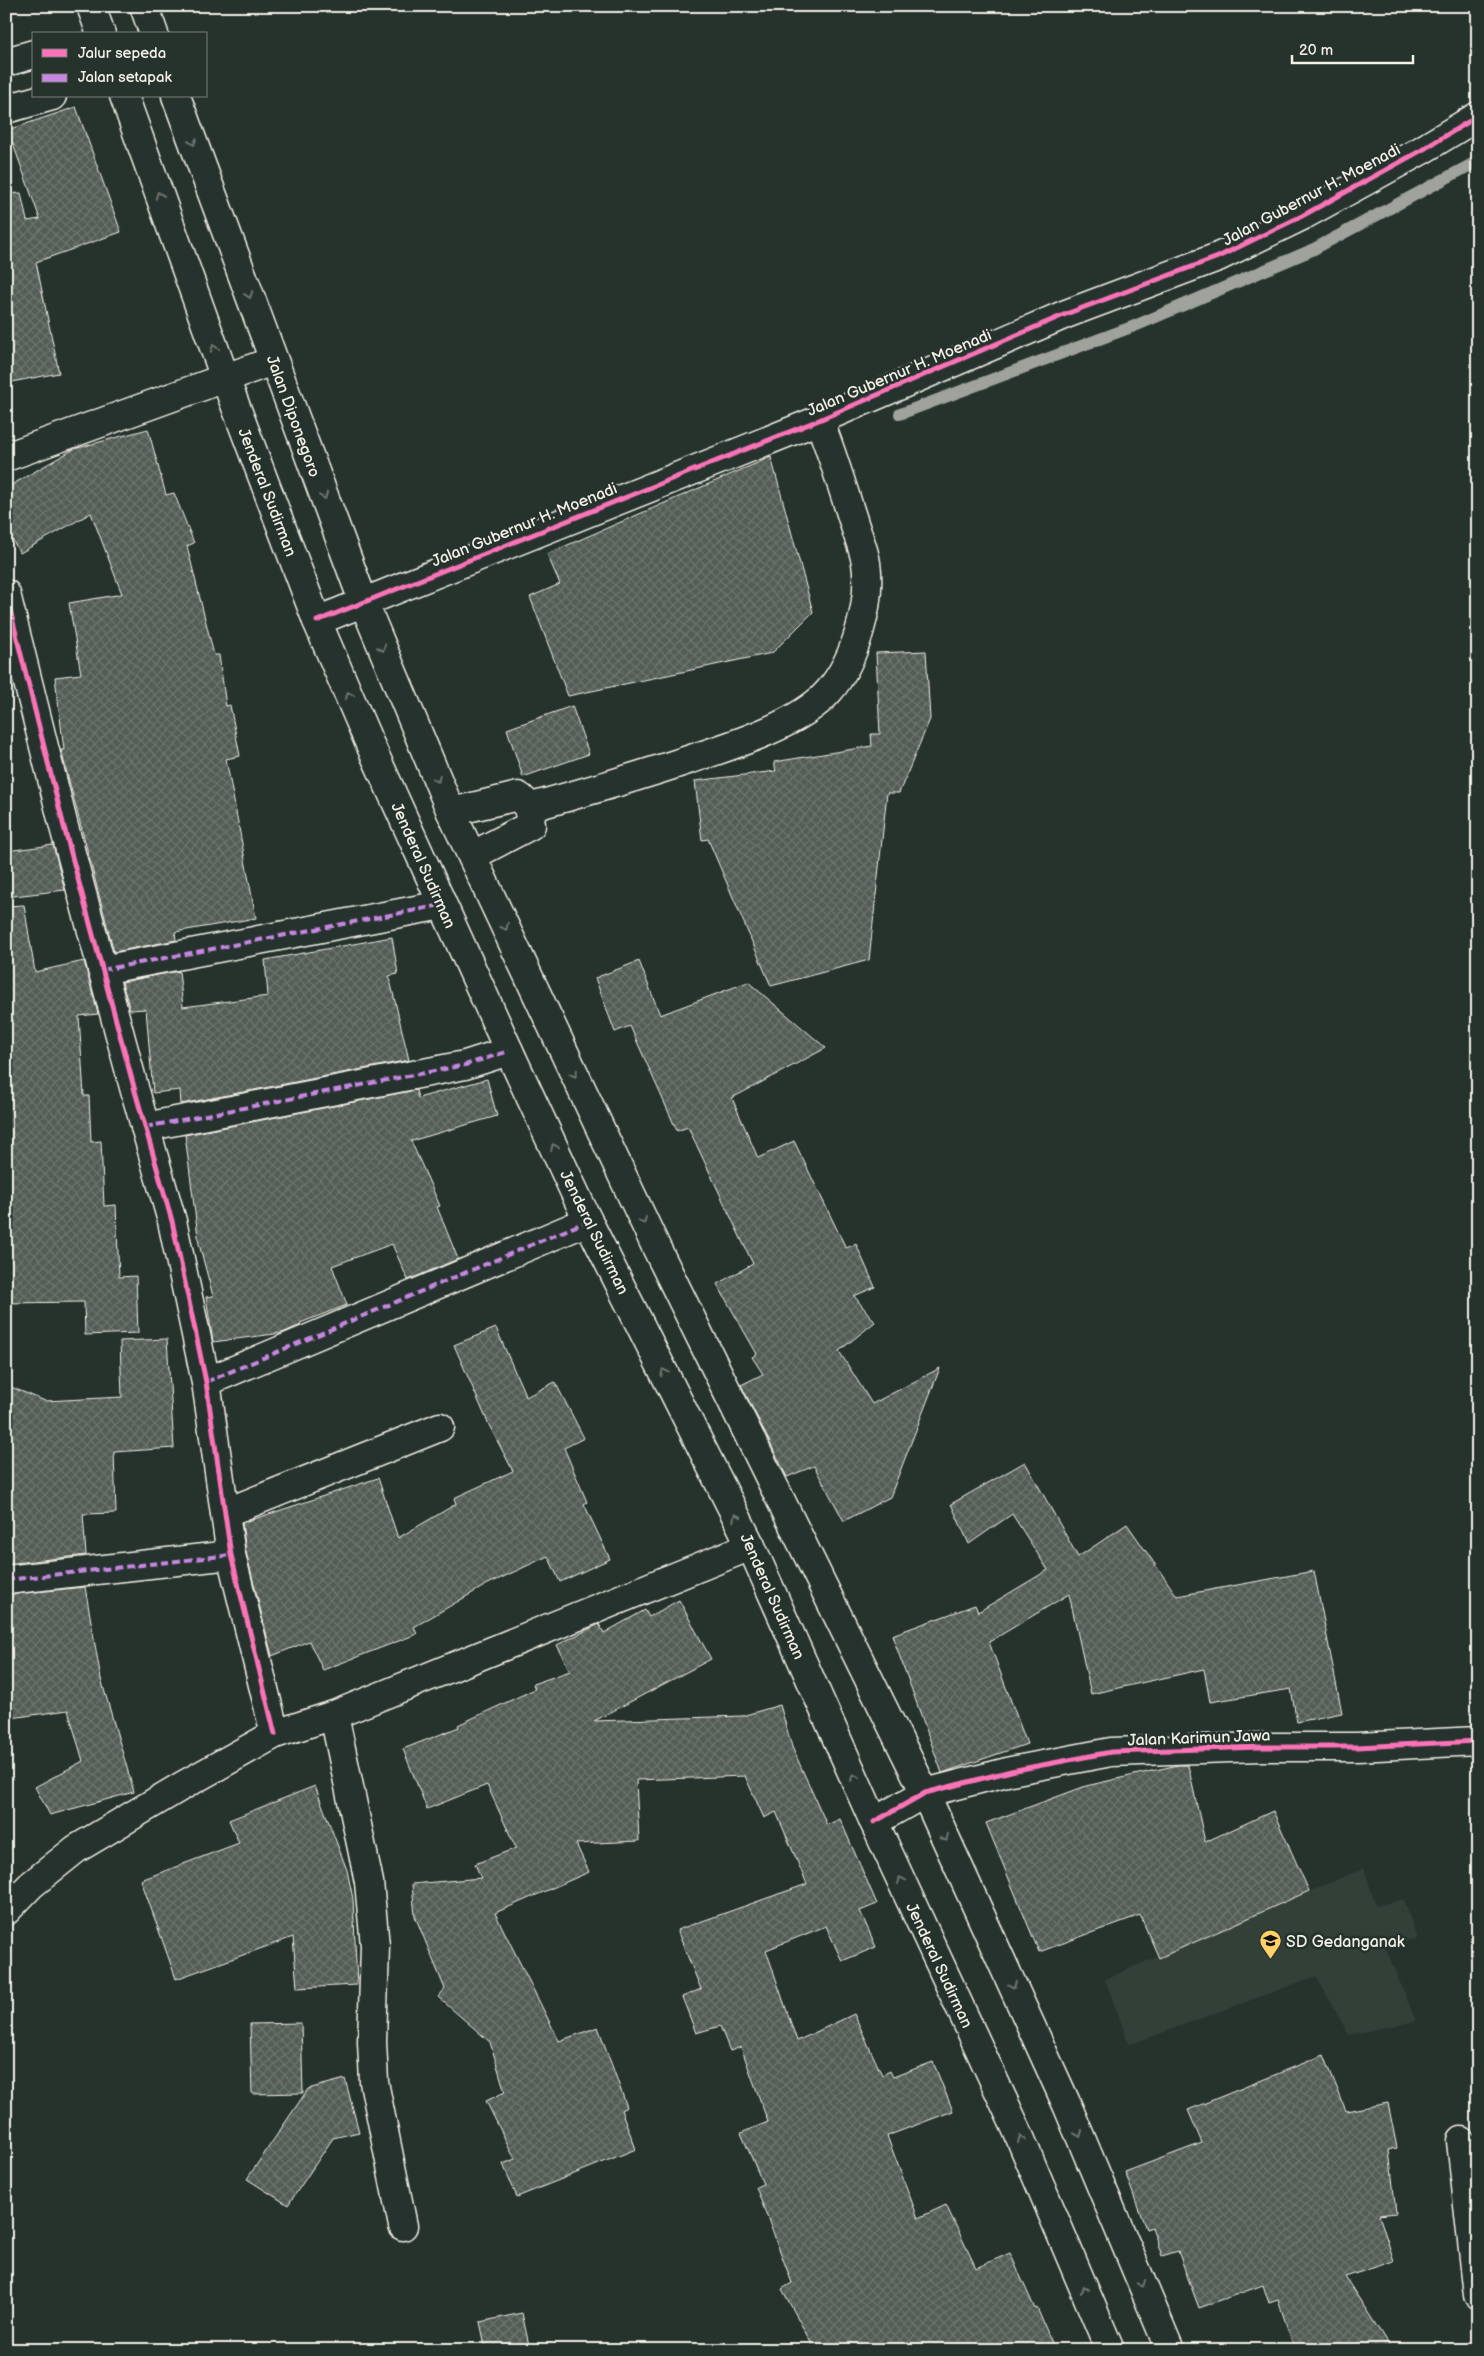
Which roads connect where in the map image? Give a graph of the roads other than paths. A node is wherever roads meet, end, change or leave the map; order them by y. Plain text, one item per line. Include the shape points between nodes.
1 (91, 6) edge
2 (144, 6) edge
3 (100, 32) edge
4 (153, 32) edge
5 (32, 55) edge
6 (6, 62) edge
7 (45, 98) edge
8 (125, 98) edge
9 (177, 98) edge
10 (6, 109) edge
11 (1478, 116) edge
12 (273, 361) junction
13 (225, 378) junction
14 (819, 420) junction
15 (6, 457) edge
16 (6, 594) edge
17 (363, 601) junction
18 (317, 621) junction
19 (528, 808) junction
20 (451, 812) junction
21 (472, 856) junction
22 (442, 904) junction
23 (102, 970) junction
24 (509, 1051) junction
25 (145, 1127) junction
26 (588, 1221) junction
27 (206, 1382) junction
28 (440, 1427) dead end
29 (225, 1513) junction
30 (751, 1546) junction
31 (231, 1555) junction
32 (6, 1580) edge
33 (334, 1715) junction
34 (275, 1734) junction
35 (1478, 1741) edge
36 (925, 1793) junction
37 (874, 1822) junction
38 (6, 1911) edge
39 (1461, 2141) dead end
40 (403, 2226) dead end
41 (1478, 2295) edge
42 (1110, 2350) edge
43 (1170, 2350) edge

1 - 3 main road
2 - 4 main road
5 - 6 main road
7 - 10 main road
13 -> 8 main road, Jenderal Sudirman
9 -> 12 main road, Jalan Diponegoro
11 - 14 main road, Jalan Gubernur H. Moenadi via 1302,216 1218,256 1066,314
12 - 13 main road
12 -> 17 main road, Jalan Diponegoro
13 - 15 main road
13 - 18 main road, Jenderal Sudirman
14 - 17 main road, Jalan Gubernur H. Moenadi
14 - 19 main road via 866,564 866,601 859,634 829,692 771,730 636,777
16 - 23 main road
17 - 18 main road, Jalan Gubernur H. Moenadi
17 -> 20 main road, Jalan Diponegoro
22 -> 18 main road, Jenderal Sudirman
19 - 20 main road via 518,796
19 - 21 main road via 531,825
20 - 21 main road
21 -> 36 main road via 657,1249
22 - 23 main road
22 - 24 main road, Jenderal Sudirman
23 - 25 main road
24 - 25 main road via 465,1065
26 -> 24 main road, Jenderal Sudirman
25 - 27 main road via 172,1221
26 - 27 main road
30 -> 26 main road, Jenderal Sudirman
27 - 29 main road
28 - 29 main road
29 - 31 main road
30 - 33 main road
37 -> 30 main road, Jenderal Sudirman
31 - 32 main road
31 - 34 main road
33 - 34 main road
33 - 40 main road via 369,1882 375,1946 374,2082
34 - 38 main road via 76,1848 31,1885
35 - 36 main road, Jalan Karimun Jawa via 1111,1752 1011,1770
36 - 37 main road, Jalan Karimun Jawa
36 -> 43 main road via 1067,2105
42 -> 37 main road, Jenderal Sudirman via 1016,2128
39 - 41 main road

